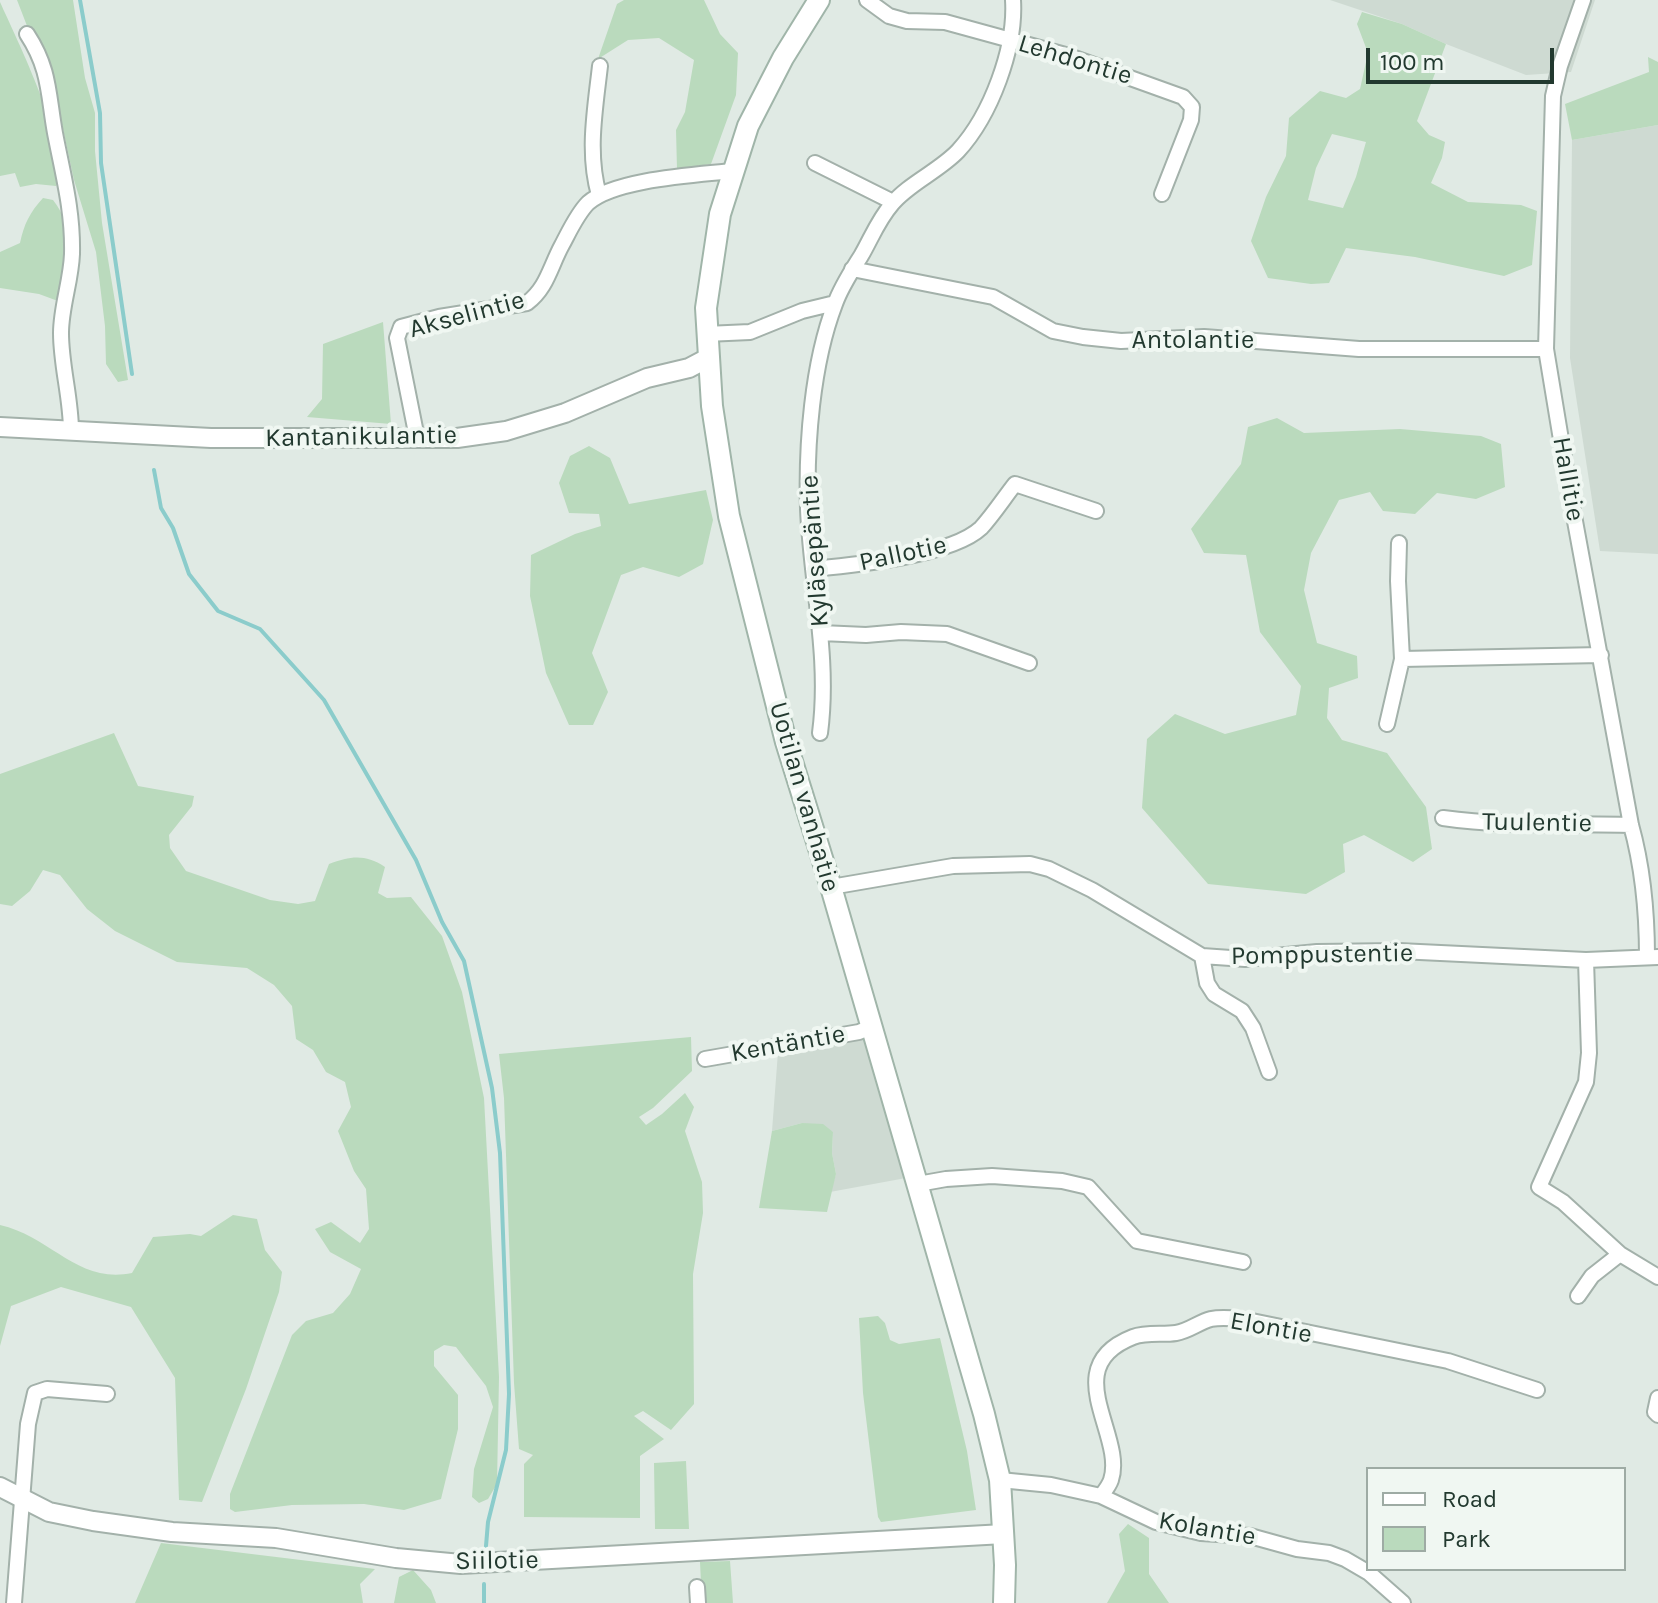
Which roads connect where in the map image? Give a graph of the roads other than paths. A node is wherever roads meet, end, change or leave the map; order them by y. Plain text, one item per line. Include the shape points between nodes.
1 (819, 0) edge
2 (867, 0) edge
3 (1013, 0) edge
4 (1583, 0) edge
5 (27, 34) dead end
6 (1012, 40) junction
7 (600, 66) dead end
8 (815, 163) dead end
9 (732, 171) junction
10 (1162, 194) dead end
11 (599, 195) junction
12 (893, 202) junction
13 (852, 269) junction
14 (835, 303) junction
15 (706, 334) junction
16 (1546, 349) junction
17 (708, 358) junction
18 (0, 427) edge
19 (71, 431) junction
20 (417, 438) junction
21 (1096, 511) dead end
22 (1399, 543) dead end
23 (813, 569) junction
24 (821, 633) junction
25 (1601, 655) junction
26 (1402, 659) junction
27 (1029, 663) dead end
28 (1387, 724) dead end
29 (820, 733) dead end
30 (1443, 818) dead end
31 (1631, 825) junction
32 (831, 887) junction
33 (1202, 956) junction
34 (1653, 957) edge
35 (1586, 960) junction
36 (871, 1027) junction
37 (705, 1059) dead end
38 (1269, 1072) dead end
39 (918, 1184) junction
40 (1620, 1254) junction
41 (1243, 1262) dead end
42 (1658, 1277) edge
43 (1578, 1296) dead end
44 (1537, 1390) dead end
45 (107, 1394) dead end
46 (1658, 1398) edge
47 (1658, 1415) edge
48 (1000, 1480) junction
49 (0, 1487) edge
50 (1101, 1496) junction
51 (24, 1498) junction
52 (1004, 1534) junction
53 (697, 1587) dead end
54 (14, 1603) edge
55 (698, 1603) edge
56 (1004, 1603) edge
57 (1403, 1603) edge

1 - 9 main road, Uotilan vanhatie via 748,126
2 - 6 street, Lehdontie via 907,21 945,22
3 - 6 street, Kyläsepäntie
4 - 16 street, Hallitie via 1553,96
5 - 19 street via 50,85 71,203 72,257 61,360
6 - 10 street, Lehdontie via 1183,97 1192,107 1191,120
6 - 12 street, Kyläsepäntie via 989,105 967,139
7 - 11 street via 592,137
8 - 12 street
9 - 11 street via 687,175
9 - 15 main road, Uotilan vanhatie via 714,249
11 - 20 street, Akselintie via 586,205 538,294 527,303 401,327 397,338
12 - 13 street, Kyläsepäntie
13 - 14 street, Kyläsepäntie
13 - 16 street, Antolantie via 993,297 1053,331 1083,337 1204,337 1359,349
14 - 15 street via 750,332
14 - 23 street, Kyläsepäntie via 816,381 808,457
15 - 17 main road, Uotilan vanhatie
16 - 25 street, Hallitie
17 - 20 street, Kantanikulantie via 506,431
17 - 32 main road, Uotilan vanhatie via 729,516 786,742
18 - 19 street, Kantanikulantie
19 - 20 street, Kantanikulantie via 211,438
21 - 23 street, Pallotie via 1015,484 980,528 959,543
22 - 26 street
23 - 24 street, Kyläsepäntie
24 - 27 street via 947,634
24 - 29 street, Kyläsepäntie
25 - 26 street
25 - 31 street, Hallitie
26 - 28 street
30 - 31 street, Tuulentie via 1521,825
31 - 34 street, Hallitie
32 - 33 street, Pomppustentie via 953,866 1030,864 1092,890
32 - 36 main road, Uotilan vanhatie
33 - 35 street, Pomppustentie via 1399,951
33 - 38 street via 1207,983 1214,994 1242,1011
34 - 35 street, Pomppustentie
35 - 40 street via 1586,1082 1539,1187
36 - 37 street, Kentäntie
36 - 39 main road, Uotilan vanhatie
39 - 41 street via 992,1176 1088,1187 1137,1241
39 - 48 main road, Uotilan vanhatie
40 - 42 street
40 - 43 street via 1592,1276
44 - 50 street, Elontie via 1448,1361 1242,1319 1211,1319 1180,1333 1136,1336 1116,1346 1096,1379 1112,1463 1111,1480
45 - 51 street via 47,1389 35,1393
46 - 47 street
48 - 50 street, Kolantie
48 - 52 main road, Uotilan vanhatie
49 - 51 street, Siilotie
50 - 57 street, Kolantie via 1156,1522 1201,1533 1250,1536 1345,1559
51 - 52 street, Siilotie via 49,1512 93,1521 276,1538 461,1564
51 - 54 street
52 - 56 main road, Uotilan vanhatie
53 - 55 street

